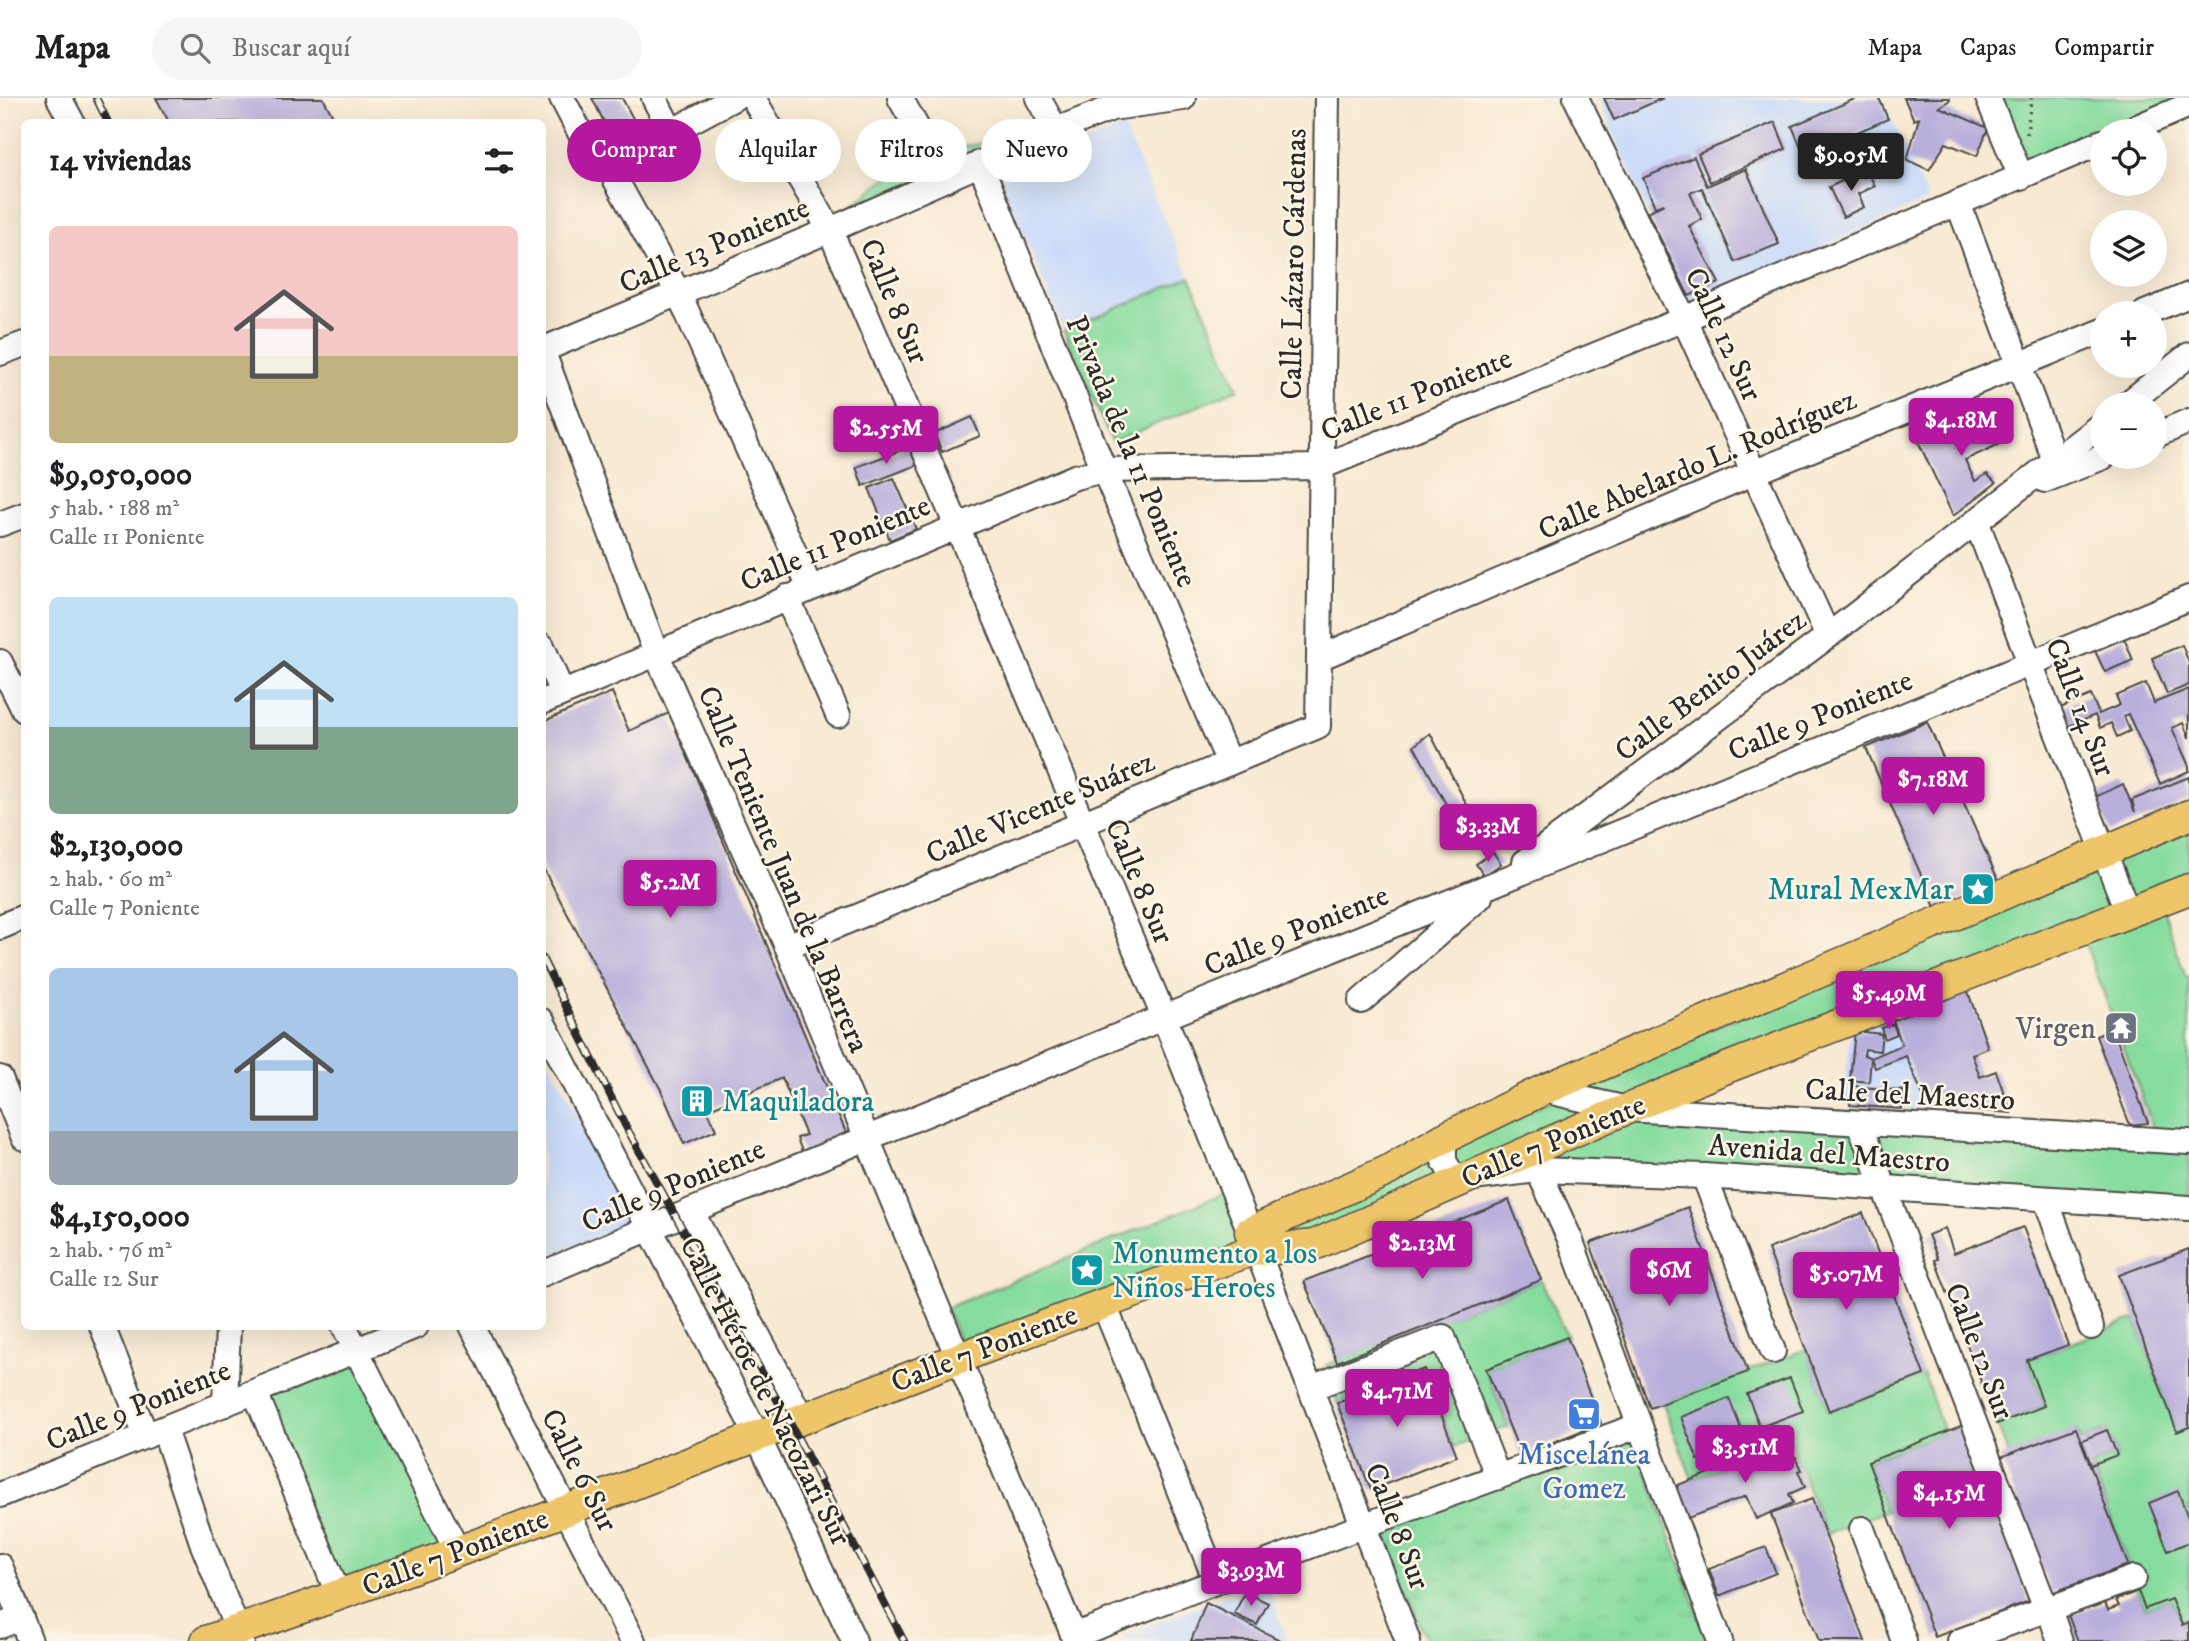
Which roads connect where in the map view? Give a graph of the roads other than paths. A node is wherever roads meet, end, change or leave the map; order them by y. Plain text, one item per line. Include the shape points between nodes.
1 (59, 98) edge
2 (562, 98) edge
3 (654, 98) edge
4 (734, 98) edge
5 (753, 98) edge
6 (900, 98) edge
7 (1038, 98) edge
8 (1327, 98) edge
9 (1576, 98) edge
10 (1988, 98) edge
11 (1170, 99) edge
12 (2189, 105) edge
13 (70, 119) edge
14 (573, 119) edge
15 (665, 119) edge
16 (694, 119) edge
17 (912, 119) edge
18 (1050, 119) edge
19 (1084, 119) edge
20 (2156, 119) edge
21 (2090, 147) edge
22 (980, 163) joint
23 (967, 169) edge
24 (2021, 177) junction
25 (617, 182) edge
26 (939, 182) edge
27 (1958, 202) junction
28 (831, 230) junction
29 (679, 294) junction
30 (2189, 295) edge
31 (2167, 304) edge
32 (1684, 319) junction
33 (2090, 336) edge
34 (21, 345) edge
35 (546, 348) edge
36 (0, 353) edge
37 (2189, 355) edge
38 (546, 361) edge
39 (2020, 364) junction
40 (2142, 392) edge
41 (2189, 421) edge
42 (2167, 430) edge
43 (2090, 436) edge
44 (2090, 460) edge
45 (1321, 467) junction
46 (2058, 468) junction
47 (1104, 470) junction
48 (1753, 473) junction
49 (21, 516) edge
50 (1977, 523) junction
51 (0, 524) edge
52 (957, 526) junction
53 (799, 592) junction
54 (2189, 598) edge
55 (1828, 636) junction
56 (656, 653) junction
57 (1319, 658) junction
58 (0, 662) edge
59 (2030, 663) junction
60 (546, 666) edge
61 (552, 697) edge
62 (21, 704) edge
63 (838, 716) dead end
64 (1318, 726) joint
65 (1229, 763) junction
66 (2189, 815) edge
67 (1082, 825) junction
68 (2104, 850) junction
69 (1496, 884) junction
70 (2189, 889) edge
71 (2128, 913) junction
72 (21, 918) edge
73 (0, 927) edge
74 (787, 946) junction
75 (1361, 1002) dead end
76 (1164, 1017) junction
77 (546, 1029) edge
78 (0, 1078) edge
79 (1543, 1090) junction
80 (1627, 1109) junction
81 (1859, 1122) junction
82 (21, 1130) edge
83 (1444, 1138) junction
84 (866, 1140) junction
85 (2189, 1142) edge
86 (1538, 1170) junction
87 (1704, 1176) junction
88 (1465, 1179) junction
89 (1884, 1189) junction
90 (2046, 1199) junction
91 (2189, 1208) edge
92 (691, 1211) junction
93 (650, 1228) junction
94 (1253, 1240) junction
95 (546, 1272) edge
96 (1103, 1302) junction
97 (2091, 1327) dead end
98 (104, 1330) edge
99 (228, 1330) edge
100 (346, 1330) edge
101 (406, 1330) edge
102 (474, 1330) edge
103 (357, 1350) junction
104 (1773, 1351) dead end
105 (958, 1360) junction
106 (1311, 1388) junction
107 (254, 1392) junction
108 (225, 1404) junction
109 (802, 1418) junction
110 (1638, 1426) junction
111 (155, 1432) junction
112 (757, 1435) junction
113 (1498, 1477) junction
114 (0, 1495) edge
115 (565, 1510) junction
116 (1365, 1525) junction
117 (1862, 1529) dead end
118 (457, 1550) junction
119 (0, 1566) edge
120 (2134, 1578) dead end
121 (1216, 1581) junction
122 (339, 1596) junction
123 (2046, 1609) junction
124 (10, 1622) edge
125 (239, 1636) edge
126 (1075, 1639) edge
127 (30, 1641) edge
128 (206, 1641) edge
129 (633, 1641) edge
130 (854, 1641) edge
131 (1408, 1641) edge
132 (1720, 1641) edge
133 (1904, 1641) edge
134 (1960, 1641) edge
135 (2060, 1641) edge

1 - 13 street
2 - 14 street
3 - 15 street
4 - 16 street
5 - 28 street, Calle 8 Sur
6 - 17 street
7 - 18 street
8 - 45 street, Calle Lázaro Cárdenas
9 - 32 street, Calle 12 Sur
10 - 24 street
11 - 19 street, Calle 13 Poniente via 1112,108
12 - 20 street
21 - 24 street, Calle 11 Poniente
22 - 23 street, Calle 13 Poniente
22 - 47 street, Privada de la 11 Poniente
24 - 27 street, Calle 11 Poniente
25 - 29 street
26 - 28 street, Calle 13 Poniente
27 - 32 street, Calle 11 Poniente
27 - 39 street
28 - 29 street, Calle 13 Poniente
28 - 52 street, Calle 8 Sur
29 - 35 street, Calle 13 Poniente
29 - 53 street
30 - 31 street
32 - 45 street, Calle 11 Poniente
32 - 48 street, Calle 12 Sur
33 - 39 street, Calle Abelardo L. Rodríguez
34 - 36 street
37 - 40 street
38 - 56 street, Calle Teniente Juan de la Barrera
39 - 46 street
39 - 48 street, Calle Abelardo L. Rodríguez
41 - 42 street
43 - 46 street, Calle Benito Juárez
44 - 46 street
45 - 47 street, Calle 11 Poniente
45 - 57 street, Calle Lázaro Cárdenas
46 - 50 street, Calle Benito Juárez
47 - 52 street, Calle 11 Poniente via 1075,477
47 - 65 street, Privada de la 11 Poniente
48 - 55 street, Calle 12 Sur
48 - 57 street, Calle Abelardo L. Rodríguez
49 - 51 street
50 - 55 street, Calle Benito Juárez
50 - 59 street, Calle 14 Sur
52 - 53 street, Calle 11 Poniente
52 - 67 street, Calle 8 Sur
53 - 56 street, Calle 11 Poniente
53 - 63 street
54 - 59 street, Calle 9 Poniente
55 - 69 street, Calle Benito Juárez
56 - 61 street, Calle 11 Poniente
56 - 74 street, Calle Teniente Juan de la Barrera
57 - 64 street, Calle Lázaro Cárdenas
58 - 62 street
59 - 68 street, Calle 14 Sur
59 - 69 street, Calle 9 Poniente
60 - 61 street
64 - 65 street, Calle Vicente Suárez
65 - 67 street, Calle Vicente Suárez
66 - 68 main road, Calle 7 Poniente
67 - 74 street, Calle Vicente Suárez
67 - 76 street, Calle 8 Sur
68 - 71 street, Calle 14 Sur
68 - 79 main road, Calle 7 Poniente
69 - 75 street, Calle Benito Juárez
69 - 76 street, Calle 9 Poniente
70 - 71 main road, Calle 7 Poniente
71 - 80 main road, Calle 7 Poniente
72 - 73 street
74 - 84 street, Calle Teniente Juan de la Barrera
76 - 84 street, Calle 9 Poniente
76 - 94 street, Calle 8 Sur
77 - 93 street, Calle Héroe de Nacozari Sur
78 - 82 street
79 - 80 street, Calle del Maestro
79 - 83 main road, Calle 7 Poniente
80 - 81 street, Calle del Maestro
80 - 88 main road, Calle 7 Poniente
81 - 85 street, Calle del Maestro
81 - 89 street, Calle 12 Sur
83 - 88 street via 1444,1161 1451,1173
83 - 94 main road, Calle 7 Poniente
84 - 92 street, Calle 9 Poniente
84 - 105 street, Calle Teniente Juan de la Barrera
86 - 87 street, Avenida del Maestro
86 - 88 street, Avenida del Maestro
86 - 110 street via 1570,1239
87 - 89 street, Avenida del Maestro
87 - 104 street
88 - 94 main road, Calle 7 Poniente via 1314,1245 1275,1250
89 - 90 street, Avenida del Maestro
89 - 123 street, Calle 12 Sur
90 - 91 street, Avenida del Maestro
90 - 97 street
92 - 93 street, Calle 9 Poniente
92 - 109 street
93 - 95 street, Calle 9 Poniente
93 - 112 street, Calle Héroe de Nacozari Sur
94 - 96 main road, Calle 7 Poniente
94 - 106 street, Calle 8 Sur
96 - 105 main road, Calle 7 Poniente
96 - 121 street
98 - 111 street
99 - 108 street
100 - 103 street
101 - 103 street, Calle 9 Poniente
102 - 115 street, Calle 6 Sur
103 - 107 street, Calle 9 Poniente
103 - 118 street
105 - 109 main road, Calle 7 Poniente
105 - 126 street, Calle Teniente Juan de la Barrera
106 - 113 street via 1443,1336
106 - 116 street, Calle 8 Sur
107 - 108 street, Calle 9 Poniente
107 - 122 street
108 - 111 street, Calle 9 Poniente
109 - 112 main road, Calle 7 Poniente
110 - 113 street
110 - 132 street
111 - 114 street, Calle 9 Poniente
111 - 125 street
112 - 115 main road, Calle 7 Poniente
112 - 130 street, Calle Héroe de Nacozari Sur
113 - 116 street
115 - 118 main road, Calle 7 Poniente
115 - 129 street, Calle 6 Sur
116 - 121 street
116 - 131 street, Calle 8 Sur
117 - 133 street
118 - 122 main road, Calle 7 Poniente
119 - 124 street
120 - 123 street
121 - 126 street
122 - 125 main road, Calle 7 Poniente
123 - 134 street
123 - 135 street, Calle 12 Sur
124 - 127 street
125 - 128 main road, Calle 7 Poniente

